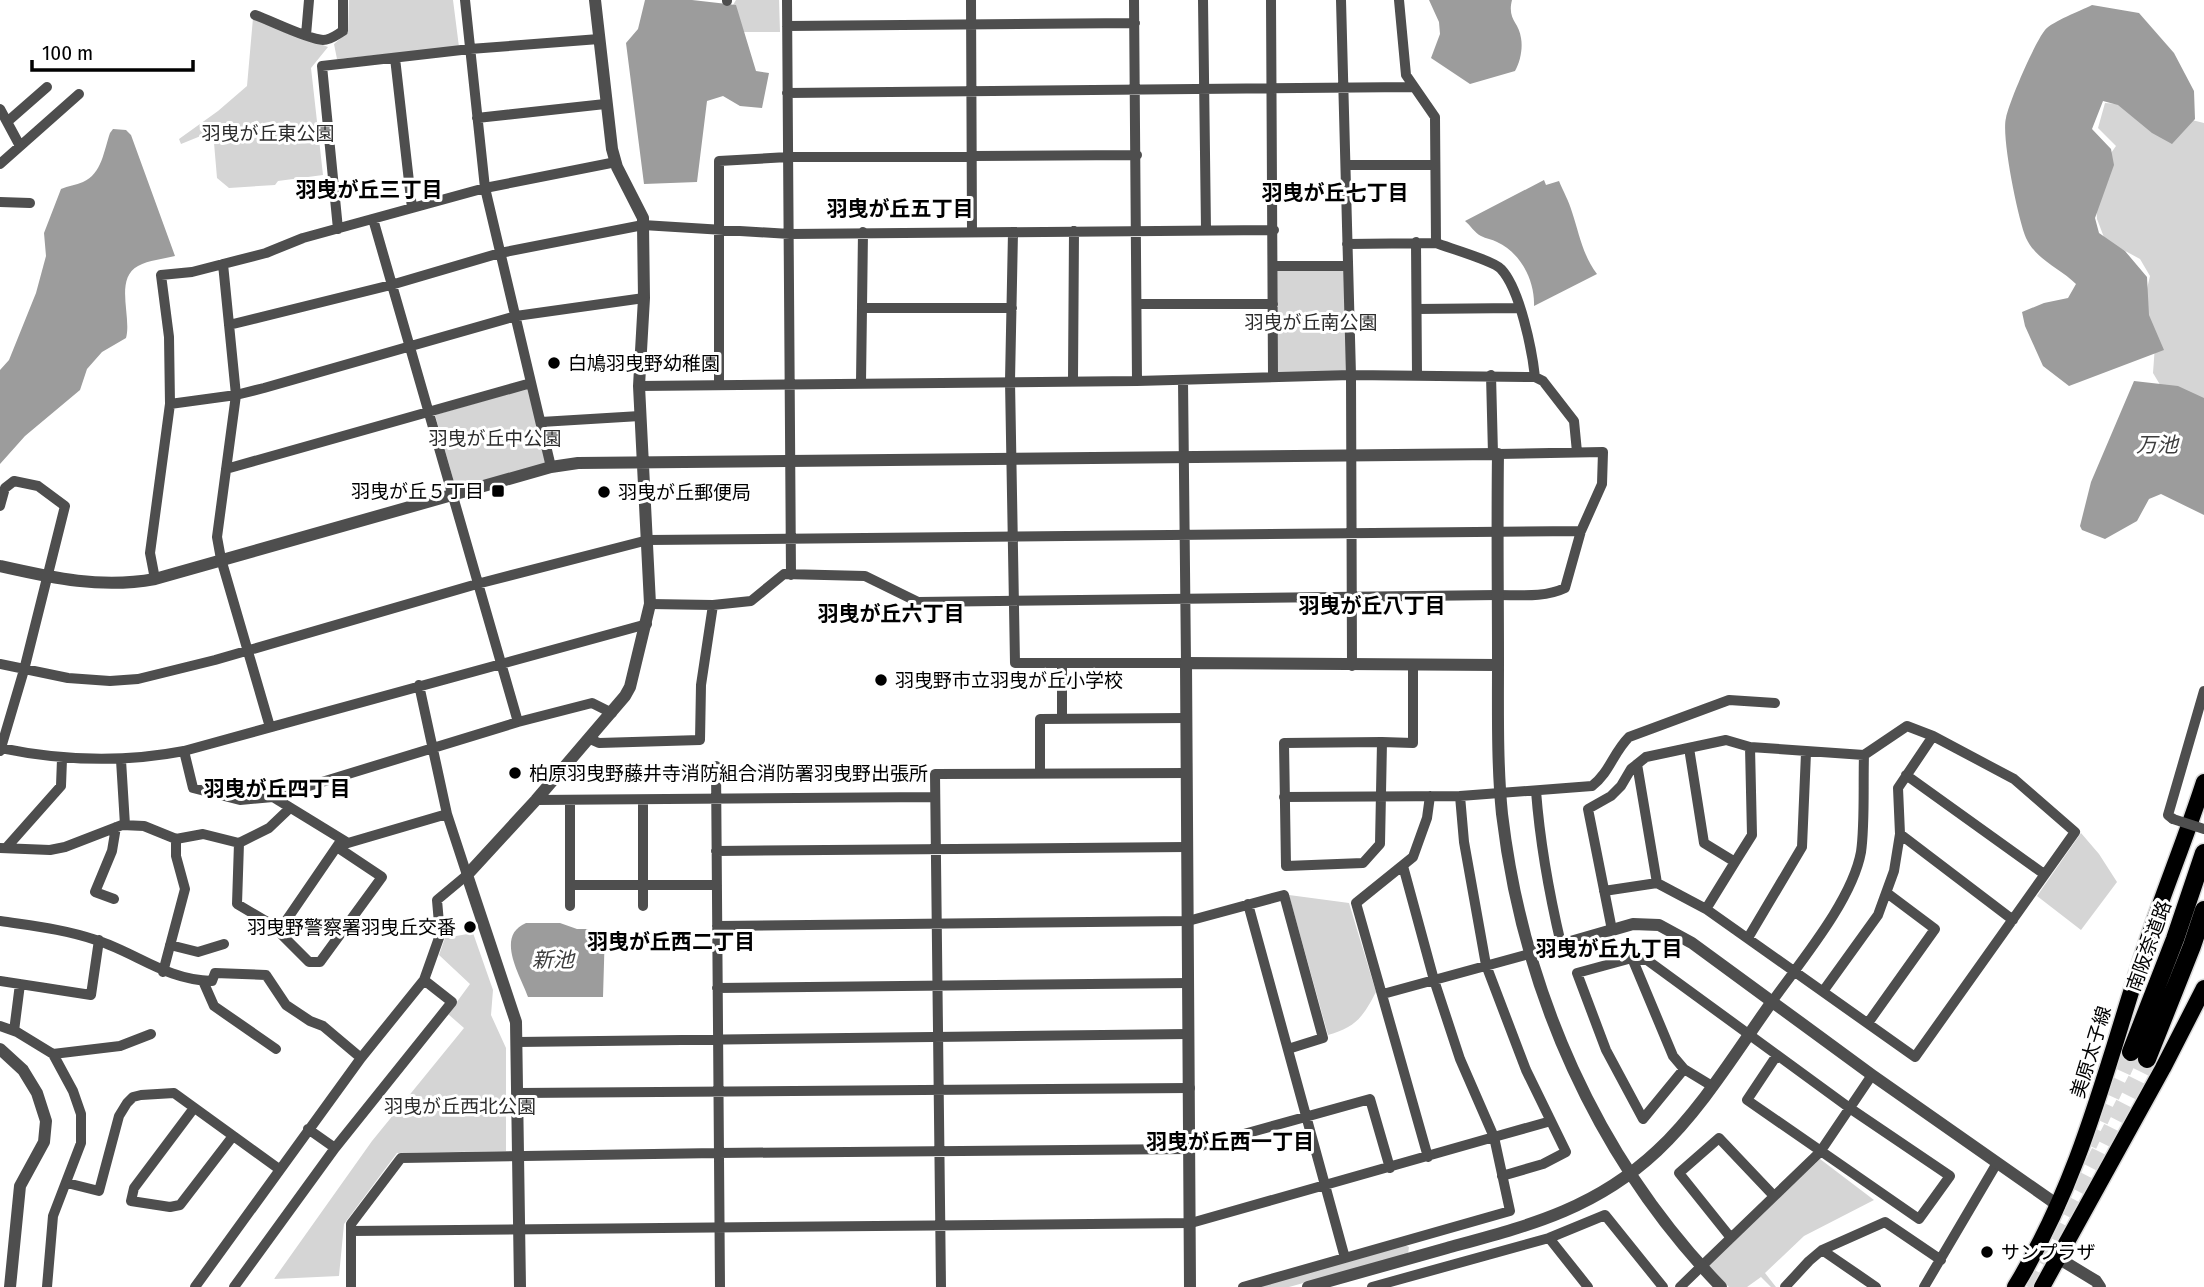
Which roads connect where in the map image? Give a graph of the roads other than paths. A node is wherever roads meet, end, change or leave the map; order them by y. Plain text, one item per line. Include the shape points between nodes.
1 (309, 0) edge
2 (343, 0) edge
3 (465, 0) edge
4 (594, 0) edge
5 (786, 0) edge
6 (971, 0) edge
7 (1134, 0) edge
8 (1203, 0) edge
9 (1271, 0) edge
10 (1341, 0) edge
11 (1399, 0) edge
12 (255, 15) dead end
13 (1135, 23) junction
14 (971, 24) junction
15 (787, 26) junction
16 (306, 34) junction
17 (598, 39) junction
18 (470, 49) junction
19 (395, 58) junction
20 (47, 87) dead end
21 (1272, 87) junction
22 (1344, 87) junction
23 (1413, 87) junction
24 (1204, 88) junction
25 (1135, 89) junction
26 (971, 91) junction
27 (787, 93) junction
28 (79, 94) dead end
29 (605, 104) junction
30 (0, 109) edge
31 (477, 118) junction
32 (7, 122) junction
33 (20, 146) junction
34 (1137, 155) junction
35 (972, 156) junction
36 (788, 157) junction
37 (616, 162) junction
38 (0, 164) edge
39 (1346, 165) junction
40 (1435, 165) junction
41 (485, 188) junction
42 (0, 202) edge
43 (30, 204) dead end
44 (412, 208) junction
45 (373, 219) junction
46 (643, 225) junction
47 (338, 229) junction
48 (1206, 230) junction
49 (1273, 230) junction
50 (720, 231) junction
51 (1074, 231) junction
52 (1137, 231) junction
53 (863, 232) junction
54 (972, 232) junction
55 (1013, 232) junction
56 (790, 234) junction
57 (1416, 242) junction
58 (1436, 243) junction
59 (1347, 244) junction
60 (500, 253) junction
61 (223, 264) junction
62 (1274, 265) junction
63 (1348, 266) junction
64 (391, 285) junction
65 (644, 298) junction
66 (1137, 304) junction
67 (1273, 304) junction
68 (1012, 308) junction
69 (1519, 308) junction
70 (863, 309) junction
71 (1417, 309) junction
72 (516, 316) junction
73 (229, 325) junction
74 (411, 345) junction
75 (1351, 375) junction
76 (1417, 375) junction
77 (1491, 375) junction
78 (1273, 377) junction
79 (1535, 377) junction
80 (1073, 380) junction
81 (1183, 380) junction
82 (1010, 381) junction
83 (1137, 381) junction
84 (531, 383) junction
85 (789, 383) junction
86 (861, 383) junction
87 (719, 384) junction
88 (639, 386) junction
89 (236, 395) junction
90 (170, 404) junction
91 (430, 412) junction
92 (640, 416) junction
93 (541, 422) junction
94 (1577, 452) junction
95 (1495, 454) junction
96 (1351, 455) junction
97 (1184, 457) junction
98 (1012, 459) junction
99 (790, 460) junction
100 (642, 462) junction
101 (551, 467) junction
102 (226, 469) junction
103 (453, 494) junction
104 (0, 506) edge
105 (1497, 531) junction
106 (1581, 531) junction
107 (1351, 532) junction
108 (1185, 533) junction
109 (1014, 536) junction
110 (791, 538) junction
111 (648, 540) junction
112 (221, 559) junction
113 (0, 566) edge
114 (791, 575) junction
115 (46, 577) junction
116 (155, 579) junction
117 (477, 584) junction
118 (1498, 595) junction
119 (1351, 596) junction
120 (1185, 599) junction
121 (1015, 600) junction
122 (650, 604) junction
123 (713, 605) junction
124 (647, 624) junction
125 (247, 651) junction
126 (500, 663) junction
127 (1062, 663) junction
128 (1186, 663) junction
129 (0, 664) edge
130 (1413, 665) junction
131 (1498, 665) junction
132 (1352, 666) junction
133 (24, 670) junction
134 (419, 685) junction
135 (2204, 691) edge
136 (1774, 703) dead end
137 (612, 713) junction
138 (1186, 718) junction
139 (1062, 719) junction
140 (517, 722) junction
141 (270, 727) junction
142 (1933, 736) junction
143 (590, 739) junction
144 (1382, 742) junction
145 (1750, 747) junction
146 (1689, 748) junction
147 (1, 749) edge
148 (432, 749) junction
149 (184, 751) junction
150 (1806, 753) junction
151 (1864, 755) junction
152 (62, 759) junction
153 (121, 760) junction
154 (1637, 764) junction
155 (716, 766) dead end
156 (1040, 773) junction
157 (1186, 773) junction
158 (1906, 775) junction
159 (2204, 782) edge
160 (1536, 791) junction
161 (1501, 794) junction
162 (1383, 796) junction
163 (1430, 796) junction
164 (1460, 796) junction
165 (273, 797) junction
166 (935, 797) junction
167 (1284, 797) junction
168 (536, 800) junction
169 (570, 800) junction
170 (643, 800) junction
171 (716, 800) junction
172 (290, 808) junction
173 (447, 814) junction
174 (121, 826) junction
175 (2204, 829) edge
176 (1900, 834) junction
177 (176, 839) junction
178 (239, 843) junction
179 (339, 843) junction
180 (1187, 847) junction
181 (3, 848) edge
182 (936, 849) junction
183 (716, 851) junction
184 (2204, 853) edge
185 (1735, 862) junction
186 (1403, 866) junction
187 (2043, 874) junction
188 (467, 875) junction
189 (1657, 883) junction
190 (570, 885) junction
191 (643, 885) junction
192 (716, 885) junction
193 (1604, 891) junction
194 (1887, 892) junction
195 (114, 899) dead end
196 (1248, 904) junction
197 (570, 906) dead end
198 (643, 906) dead end
199 (1706, 909) junction
200 (2204, 910) edge
201 (2013, 920) junction
202 (0, 921) edge
203 (1188, 921) junction
204 (936, 922) junction
205 (716, 926) junction
206 (1612, 930) junction
207 (279, 931) junction
208 (1748, 938) junction
209 (99, 940) junction
210 (224, 944) dead end
211 (1561, 944) junction
212 (170, 945) junction
213 (1529, 954) junction
214 (1632, 958) junction
215 (1486, 965) junction
216 (1794, 970) junction
217 (163, 972) junction
218 (424, 980) junction
219 (1434, 980) junction
220 (0, 981) edge
221 (203, 981) junction
222 (1189, 983) junction
223 (20, 984) junction
224 (937, 986) junction
225 (717, 988) junction
226 (2204, 988) edge
227 (1824, 990) junction
228 (1383, 994) junction
229 (1771, 1003) junction
230 (1868, 1023) junction
231 (0, 1026) edge
232 (14, 1031) junction
233 (151, 1034) dead end
234 (1189, 1034) junction
235 (1749, 1034) junction
236 (938, 1036) junction
237 (718, 1040) junction
238 (517, 1042) junction
239 (0, 1049) edge
240 (276, 1049) dead end
241 (1288, 1049) junction
242 (53, 1054) junction
243 (1777, 1055) junction
244 (361, 1058) junction
245 (1684, 1069) junction
246 (1872, 1075) junction
247 (1712, 1086) junction
248 (1190, 1088) junction
249 (939, 1089) junction
250 (718, 1092) junction
251 (518, 1093) junction
252 (194, 1108) junction
253 (1851, 1109) junction
254 (1307, 1115) junction
255 (1551, 1121) junction
256 (309, 1129) junction
257 (233, 1136) junction
258 (1494, 1137) junction
259 (335, 1148) junction
260 (1191, 1149) junction
261 (940, 1152) junction
262 (1820, 1152) junction
263 (718, 1153) junction
264 (519, 1156) junction
265 (1428, 1157) junction
266 (1997, 1163) junction
267 (1390, 1168) junction
268 (279, 1169) junction
269 (1630, 1173) junction
270 (1502, 1177) junction
271 (67, 1183) junction
272 (1325, 1186) junction
273 (1774, 1196) junction
274 (2059, 1206) junction
275 (1191, 1223) junction
276 (941, 1226) junction
277 (720, 1227) junction
278 (519, 1229) junction
279 (351, 1231) junction
280 (1549, 1238) junction
281 (1731, 1238) junction
282 (1410, 1239) junction
283 (1822, 1250) junction
284 (1413, 1257) junction
285 (1345, 1258) junction
286 (2058, 1258) junction
287 (1941, 1259) junction
288 (1701, 1266) junction
289 (1352, 1281) edge
290 (200, 1285) edge
291 (10, 1287) edge
292 (47, 1287) edge
293 (234, 1287) edge
294 (351, 1287) edge
295 (520, 1287) edge
296 (720, 1287) edge
297 (942, 1287) edge
298 (1190, 1287) edge
299 (1243, 1287) edge
300 (1308, 1287) edge
301 (1372, 1287) edge
302 (1588, 1287) edge
303 (1662, 1287) edge
304 (1680, 1287) edge
305 (1721, 1287) edge
306 (1785, 1287) edge
307 (1876, 1287) edge
308 (1924, 1287) edge
309 (2015, 1287) edge
310 (2042, 1287) edge
311 (2100, 1287) edge

1 - 16 street
2 - 16 street via 342,31 322,40
3 - 18 street
4 - 17 street
5 - 15 street
6 - 14 street
7 - 13 street
8 - 24 street
9 - 21 street
10 - 22 street
11 - 23 street via 1406,75
12 - 16 street
13 - 14 street
13 - 25 street
14 - 15 street
14 - 26 street
15 - 27 street
17 - 18 street
17 - 29 street
18 - 19 street
18 - 31 street
19 - 44 street
19 - 47 street via 322,66
20 - 32 street
21 - 22 street
21 - 24 street
21 - 49 street
22 - 23 street
22 - 39 street
23 - 40 street via 1435,117
24 - 25 street
24 - 48 street
25 - 26 street
25 - 34 street
26 - 27 street
26 - 35 street
27 - 36 street
28 - 33 street
29 - 31 street
29 - 37 street
30 - 32 street
31 - 41 street
32 - 33 street
33 - 38 street
34 - 35 street
34 - 52 street
35 - 36 street
35 - 54 street
36 - 50 street via 719,160
36 - 56 street
37 - 41 street
37 - 46 street
39 - 40 street
39 - 59 street
40 - 58 street
41 - 44 street
41 - 60 street
42 - 43 street
44 - 45 street
45 - 47 street
45 - 64 street
46 - 50 street
46 - 60 street
46 - 65 street
47 - 61 street
48 - 49 street
48 - 52 street
49 - 62 street
50 - 56 street
50 - 87 street
51 - 52 street
51 - 55 street
51 - 80 street
52 - 66 street
53 - 54 street
53 - 56 street
53 - 70 street
54 - 55 street
55 - 68 street
56 - 85 street
57 - 58 street
57 - 59 street
57 - 71 street
58 - 69 street via 1500,268
59 - 63 street
60 - 64 street
60 - 72 street
61 - 73 street
61 - 90 street via 161,275 169,337
62 - 63 street
62 - 67 street
63 - 75 street
64 - 73 street
64 - 74 street
65 - 72 street
65 - 88 street
66 - 67 street
66 - 83 street
67 - 78 street
68 - 70 street
68 - 82 street
69 - 71 street
69 - 79 street
70 - 86 street
71 - 76 street
72 - 74 street
72 - 84 street
73 - 89 street
74 - 89 street
74 - 91 street
75 - 76 street
75 - 78 street
75 - 96 street
76 - 77 street
77 - 79 street
77 - 95 street
78 - 81 street
79 - 94 street via 1574,421
80 - 82 street
80 - 83 street
81 - 83 street
81 - 97 street
82 - 86 street
82 - 98 street
84 - 91 street
84 - 93 street
85 - 86 street
85 - 87 street
85 - 99 street
87 - 88 street
88 - 92 street
89 - 90 street
89 - 102 street
90 - 116 street via 150,553
91 - 102 street
91 - 103 street
92 - 93 street
92 - 100 street
93 - 101 street
94 - 95 street
94 - 106 street via 1603,453 1602,484
95 - 96 street
95 - 105 street
96 - 97 street
96 - 107 street
97 - 98 street
97 - 108 street
98 - 99 street
98 - 109 street
99 - 100 street
99 - 110 street
100 - 101 street
100 - 111 street
101 - 103 street
102 - 112 street via 217,537
103 - 112 street
103 - 117 street
104 - 115 street via 5,488 14,481 38,486 65,506
105 - 106 street
105 - 107 street
105 - 118 street
106 - 118 street via 1564,588 1549,594
107 - 108 street
107 - 119 street
108 - 109 street
108 - 120 street
109 - 110 street
109 - 121 street
110 - 111 street
110 - 114 street
111 - 117 street
111 - 122 street
112 - 116 street
112 - 125 street
113 - 115 street
114 - 121 street via 865,576 918,602
114 - 123 street via 784,574 751,601
115 - 116 street via 101,584
115 - 133 street
117 - 125 street
117 - 126 street
118 - 119 street
118 - 131 street
119 - 120 street
119 - 132 street
120 - 121 street
120 - 128 street
121 - 127 street via 1015,663
122 - 123 street
122 - 124 street
123 - 143 street via 701,685 701,740 599,743
124 - 126 street
124 - 137 street via 630,687
125 - 133 street via 138,679 68,678
125 - 141 street
126 - 134 street
126 - 140 street
127 - 128 street
127 - 139 street
128 - 132 street
128 - 138 street
129 - 133 street
130 - 131 street
130 - 132 street
130 - 144 street via 1413,743
131 - 161 street
133 - 147 street
134 - 141 street
134 - 148 street
135 - 175 street, bridge via 2168,815
136 - 160 street via 1729,700 1629,737 1604,776 1592,786
137 - 140 street via 592,703
137 - 143 street
138 - 139 street
138 - 157 street
139 - 156 street via 1040,719
140 - 148 street
141 - 149 street
142 - 151 street via 1907,726
142 - 158 street
142 - 187 street via 2014,779 2075,832
143 - 168 street
144 - 162 street
144 - 167 street via 1284,743
145 - 146 street via 1726,740
145 - 150 street
145 - 185 street via 1752,835
146 - 154 street via 1646,757
146 - 185 street via 1704,843
147 - 152 street
148 - 165 street
148 - 173 street
149 - 153 street
149 - 165 street via 193,788 240,800
150 - 151 street
150 - 208 street via 1802,848
151 - 216 street via 1861,852 1836,910
152 - 153 street
152 - 181 street via 61,786
153 - 174 street
154 - 189 street
154 - 193 street via 1611,796 1588,809
155 - 171 street
156 - 157 street
156 - 166 street via 935,774
157 - 180 street
158 - 176 street via 1898,788
158 - 187 street
159 - 274 main road, 美原太子線 via 2145,946 2085,1141
160 - 161 street
160 - 211 street via 1548,890
161 - 164 street
161 - 213 street via 1508,861
162 - 163 street
162 - 167 street
162 - 167 street via 1380,844 1363,863 1286,866
163 - 164 street
163 - 186 street via 1413,857
164 - 215 street
165 - 172 street
166 - 171 street
166 - 182 street
168 - 169 street
168 - 188 street
169 - 170 street
169 - 190 street
170 - 171 street
170 - 191 street
171 - 183 street
172 - 178 street via 269,828
172 - 179 street
173 - 179 street
173 - 188 street
174 - 177 street via 144,826
174 - 181 street via 57,849
174 - 195 street via 95,891
176 - 194 street
176 - 201 street
177 - 178 street via 203,834
177 - 212 street via 185,889
178 - 207 street via 237,904
179 - 207 street
179 - 207 street via 382,877 320,962 309,962
180 - 182 street
180 - 203 street
182 - 183 street
182 - 204 street
183 - 192 street
184 - 200 highway, 南阪奈道路 via 2139,1056 2192,946
185 - 199 street
186 - 219 street
186 - 228 street via 1356,903
187 - 201 street
188 - 218 street via 437,900 440,935
188 - 238 street via 516,1022
189 - 193 street
189 - 199 street
190 - 191 street
190 - 197 street
191 - 192 street
191 - 198 street
192 - 205 street
193 - 206 street
194 - 227 street via 1878,915
194 - 230 street via 1935,929
196 - 203 street
196 - 241 street
196 - 241 street via 1284,895 1324,1038
199 - 208 street
201 - 230 street via 1915,1057
202 - 209 street
203 - 204 street
203 - 222 street
204 - 205 street
204 - 224 street
205 - 225 street
206 - 211 street
206 - 229 street via 1633,924 1659,925 1692,943
208 - 216 street
209 - 217 street
209 - 223 street via 91,995
210 - 212 street via 198,951
211 - 213 street
212 - 217 street
213 - 215 street
213 - 269 street via 1581,1088
214 - 235 street via 1647,960
214 - 245 street via 1673,1055
214 - 245 street via 1577,973 1606,1050 1643,1119
215 - 219 street
215 - 255 street
216 - 227 street
216 - 229 street
217 - 221 street
218 - 244 street
218 - 259 street via 452,1002
219 - 228 street
219 - 258 street via 1460,1059
220 - 223 street
221 - 240 street via 214,1006
221 - 244 street via 212,981 215,973 265,975 286,1004 324,1026
222 - 224 street
222 - 234 street
223 - 232 street
224 - 225 street
224 - 236 street
225 - 237 street
226 - 286 main road
227 - 230 street
228 - 265 street
229 - 235 street
229 - 246 street
231 - 232 street
232 - 242 street
233 - 242 street via 120,1046
234 - 236 street
234 - 248 street
235 - 243 street
235 - 247 street
236 - 237 street
236 - 249 street
237 - 238 street
237 - 250 street
238 - 251 street
239 - 291 street via 23,1070 46,1121 44,1142 20,1186
241 - 254 street
242 - 271 street via 81,1114 81,1143
243 - 253 street
243 - 262 street via 1747,1100
244 - 256 street
245 - 247 street
246 - 253 street
246 - 266 street
247 - 269 street via 1670,1138
248 - 249 street
248 - 260 street
249 - 250 street
249 - 261 street
250 - 251 street
250 - 263 street
251 - 264 street
252 - 257 street
252 - 257 street via 134,1188 131,1201 180,1205
252 - 271 street via 174,1093 133,1097 119,1116 99,1191
253 - 262 street
253 - 262 street via 1950,1176 1919,1219
254 - 260 street
254 - 267 street via 1370,1099
254 - 272 street
255 - 258 street
255 - 270 street via 1566,1152
256 - 259 street
256 - 268 street
257 - 268 street
258 - 265 street
258 - 270 street
259 - 293 street
260 - 261 street
260 - 275 street
261 - 263 street
261 - 276 street
262 - 273 street
263 - 264 street
263 - 277 street
264 - 278 street
264 - 279 street via 401,1158 351,1224
265 - 267 street
266 - 274 street
266 - 287 street
267 - 272 street
268 - 290 street
269 - 284 street via 1563,1213
269 - 288 street
270 - 282 street via 1510,1211
271 - 292 street via 53,1216
272 - 275 street
272 - 285 street
273 - 281 street
273 - 281 street via 1719,1138 1679,1172
274 - 309 main road, 美原太子線
275 - 276 street
275 - 298 street
276 - 277 street
276 - 297 street
277 - 278 street
277 - 296 street
278 - 279 street
278 - 295 street
279 - 294 street
280 - 301 street
280 - 302 street
280 - 303 street via 1605,1215
281 - 288 street
282 - 284 street
282 - 285 street
283 - 287 street via 1885,1222
283 - 306 street
283 - 307 street
284 - 289 street
285 - 299 street
286 - 310 main road
286 - 311 street
287 - 308 street
288 - 304 street
288 - 305 street
289 - 300 street

